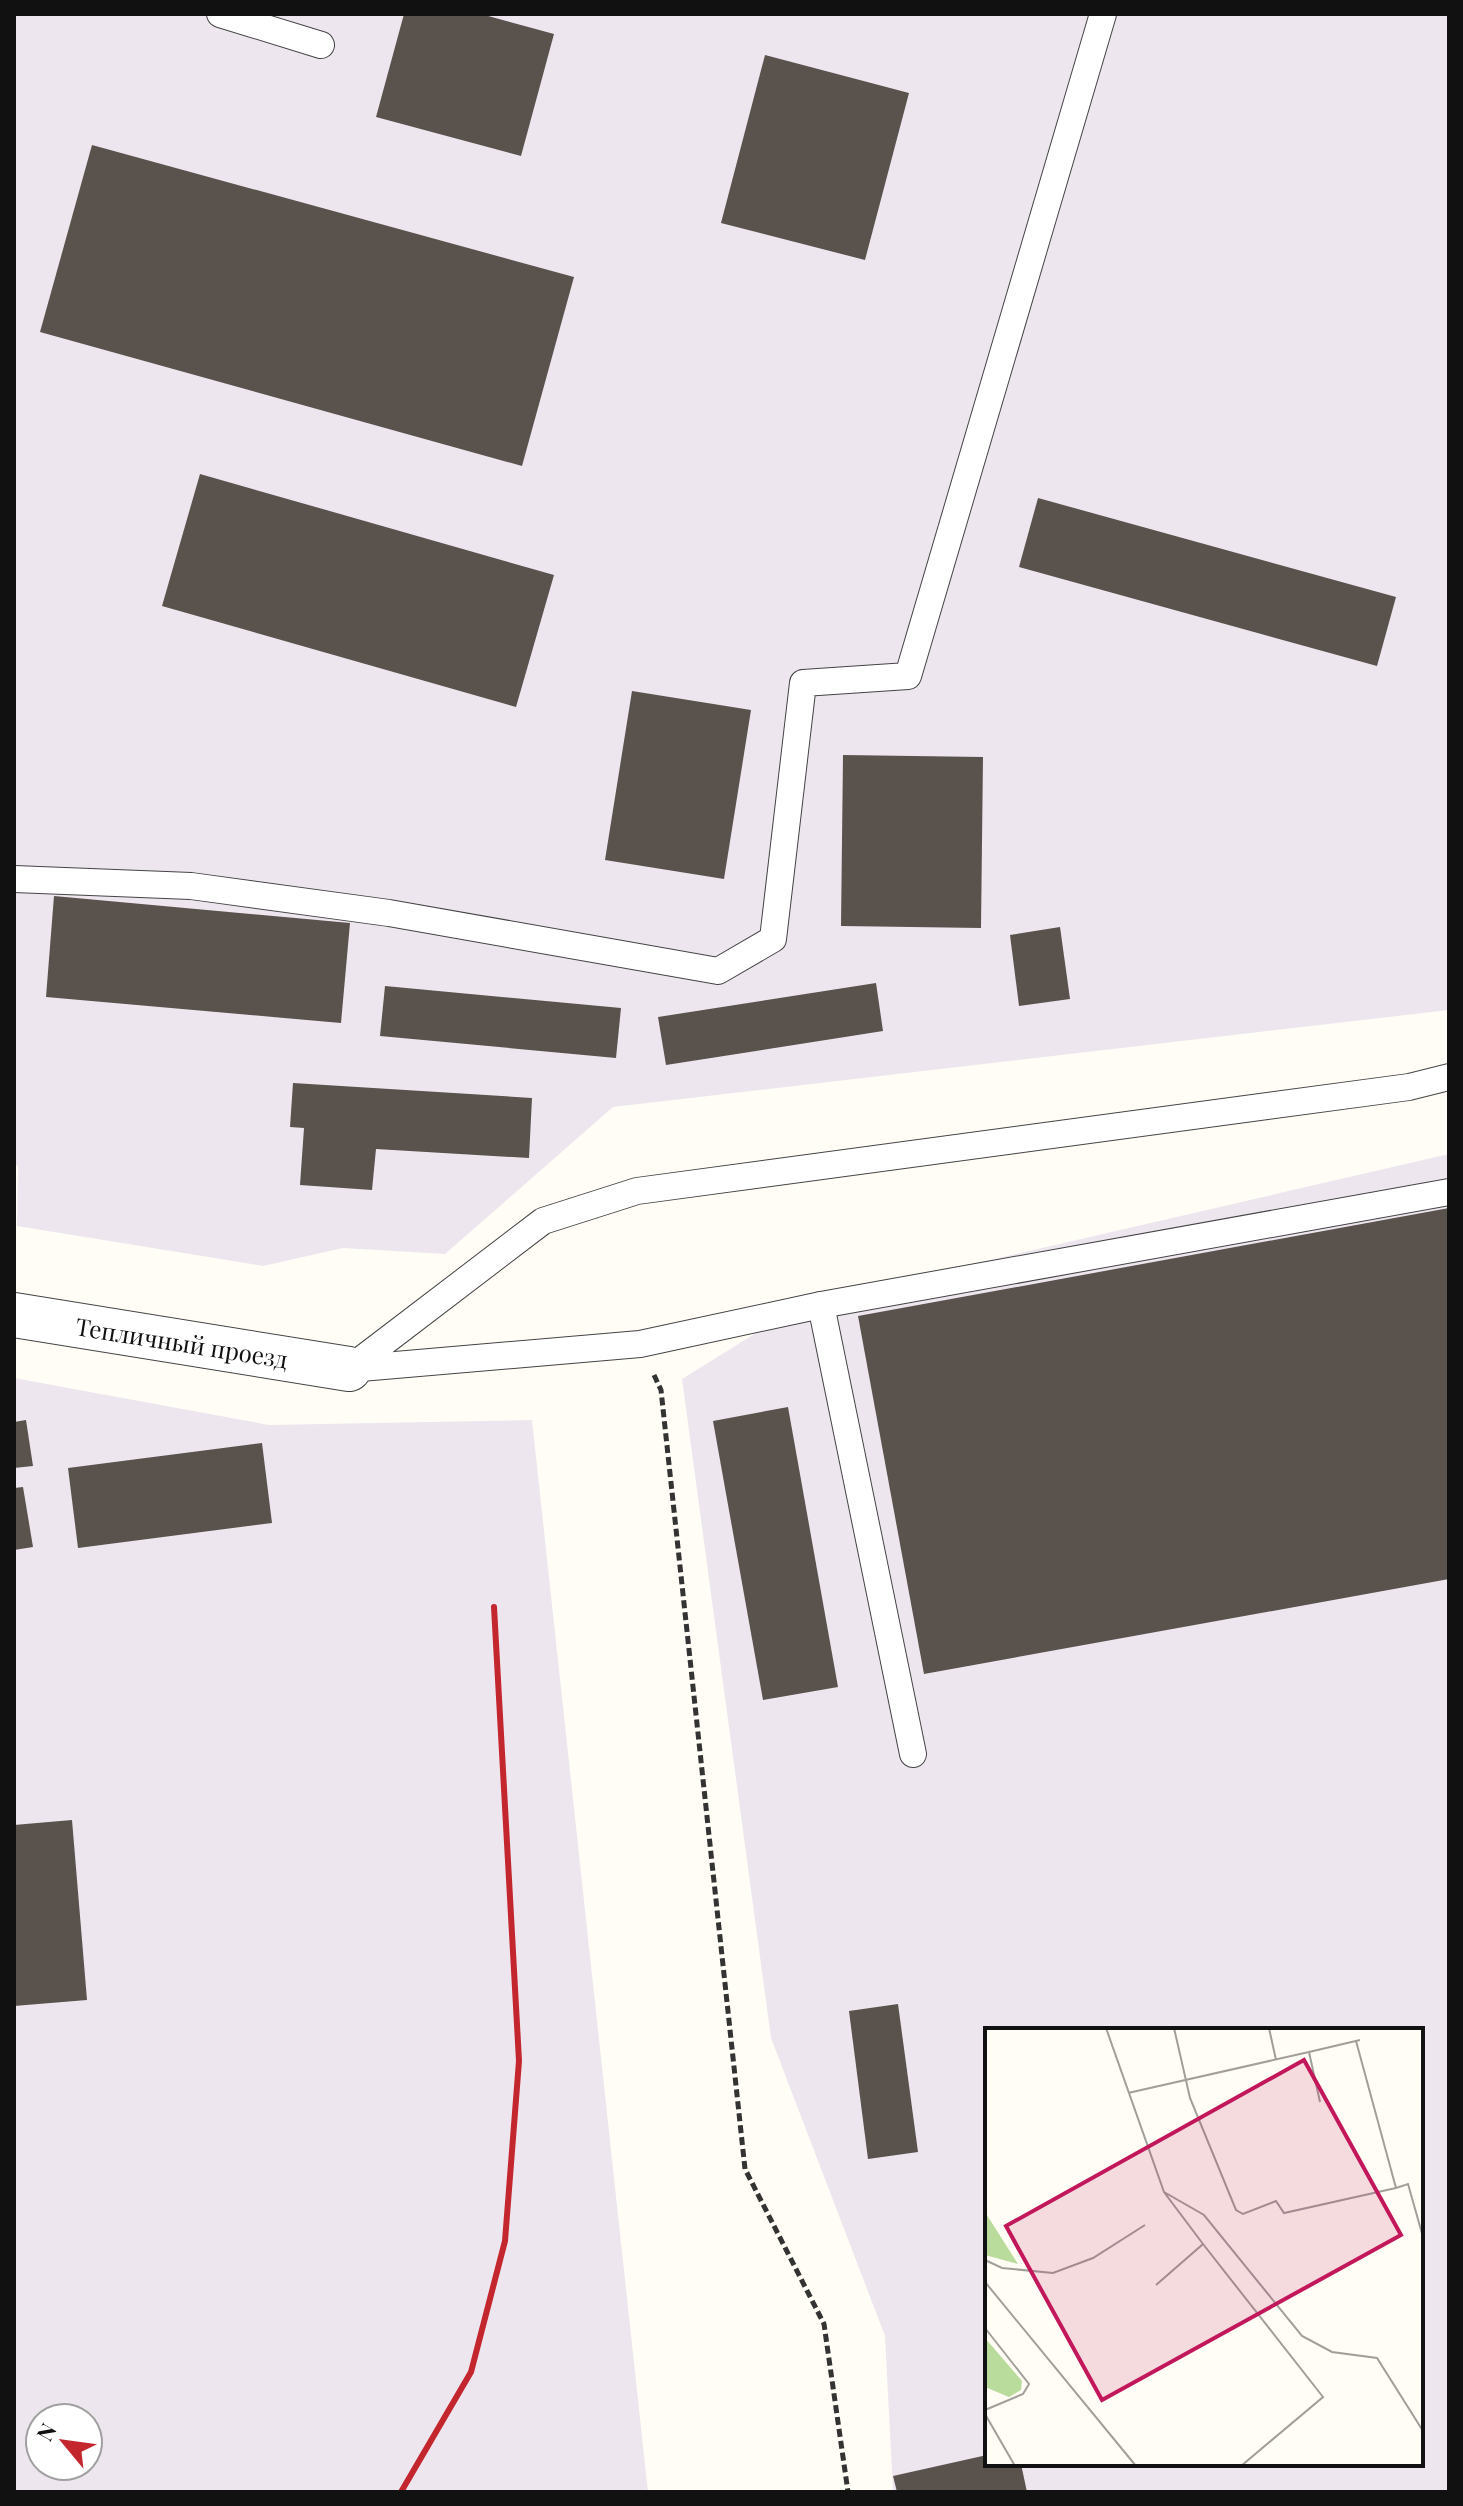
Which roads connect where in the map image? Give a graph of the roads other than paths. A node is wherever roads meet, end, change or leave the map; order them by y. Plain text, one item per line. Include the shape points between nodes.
1 (220, 14) edge
2 (1103, 14) edge
3 (321, 45) dead end
4 (14, 879) edge
5 (1449, 1077) edge
6 (1449, 1192) edge
7 (821, 1305) junction
8 (14, 1315) edge
9 (349, 1369) junction
10 (913, 1754) dead end

1 - 3 lane
2 - 4 lane via 908,676 803,683 773,939 718,971 389,913 191,886
5 - 9 lane via 1409,1087 637,1191 543,1221
6 - 7 lane
7 - 9 lane via 640,1344
7 - 10 lane
8 - 9 street, Тепличный проезд

